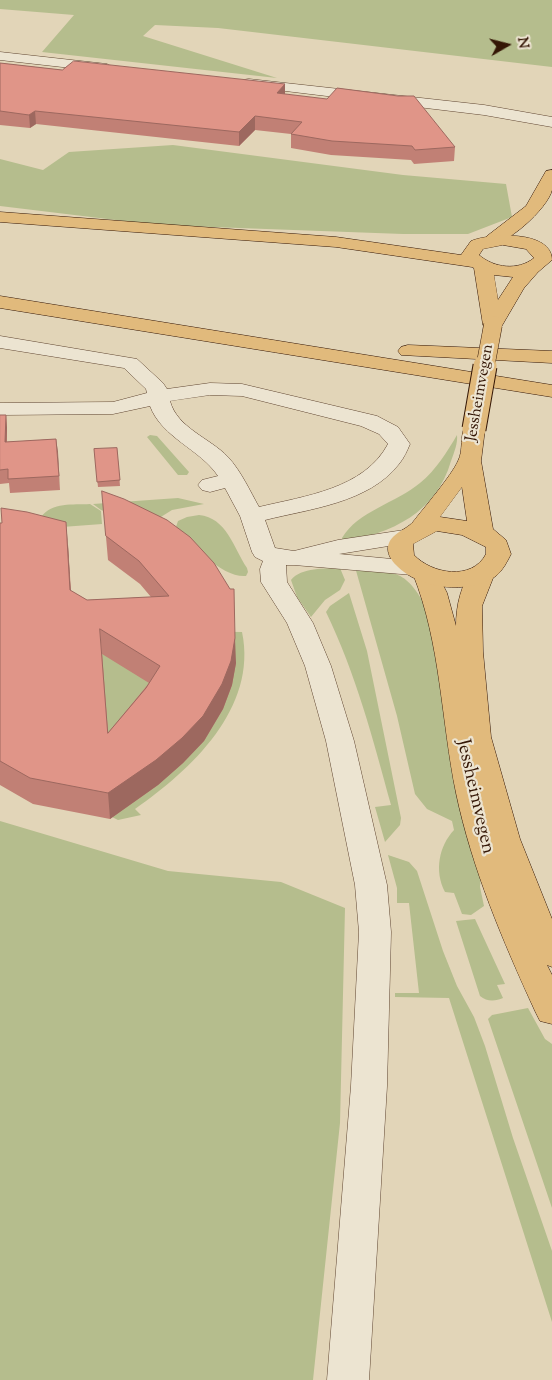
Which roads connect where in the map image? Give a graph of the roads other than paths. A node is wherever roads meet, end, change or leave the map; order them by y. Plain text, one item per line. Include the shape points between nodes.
1 (0, 56) edge
2 (126, 70) edge
3 (238, 82) edge
4 (484, 110) junction
5 (552, 113) edge
6 (552, 122) edge
7 (552, 175) edge
8 (533, 209) junction
9 (0, 217) edge
10 (336, 242) junction
11 (486, 242) junction
12 (541, 257) edge
13 (479, 264) junction
14 (0, 285) edge
15 (0, 302) edge
16 (493, 325) junction
17 (0, 342) edge
18 (408, 350) junction
19 (552, 357) edge
20 (552, 373) edge
21 (552, 392) edge
22 (158, 397) junction
23 (0, 409) edge
24 (470, 461) junction
25 (252, 516) junction
26 (413, 532) junction
27 (482, 532) junction
28 (287, 558) junction
29 (420, 571) junction
30 (482, 573) junction
31 (552, 954) edge
32 (552, 1011) edge
33 (348, 1380) edge

1 - 2 street
3 - 4 street
4 - 5 street
4 - 6 street
7 - 8 main road
8 - 11 main road
8 - 12 main road
9 - 10 main road
10 - 11 main road
10 - 13 main road
11 - 12 main road via 514,241
11 - 13 main road via 470,252 470,257
12 - 13 main road via 507,271
12 - 16 main road, Jessheimvegen via 516,286
13 - 16 main road, Jessheimvegen
14 - 18 main road
15 - 21 main road
16 - 24 main road, Jessheimvegen, bridge
17 - 22 street via 130,364 156,387
18 - 19 main road
18 - 20 main road
22 - 23 street via 112,408
22 - 25 street via 172,424 220,462 221,483
22 - 25 street via 210,389 242,390 369,421 384,426 396,436 399,444 396,453 377,476 318,499
24 - 26 main road, Jessheimvegen
24 - 27 main road, Jessheimvegen
25 - 28 street via 264,552
26 - 27 main road via 452,524
26 - 28 street
26 - 29 main road, Jessheimvegen via 400,547 403,558
27 - 30 main road, Jessheimvegen via 497,548 498,558
28 - 29 street
28 - 33 street via 272,569 274,582 306,636 340,741 371,885 375,932 369,1086
29 - 30 main road via 456,578
29 - 32 main road, Jessheimvegen via 436,595 447,633 459,730 487,857 520,942
30 - 31 main road, Jessheimvegen via 469,606 477,737 505,839

